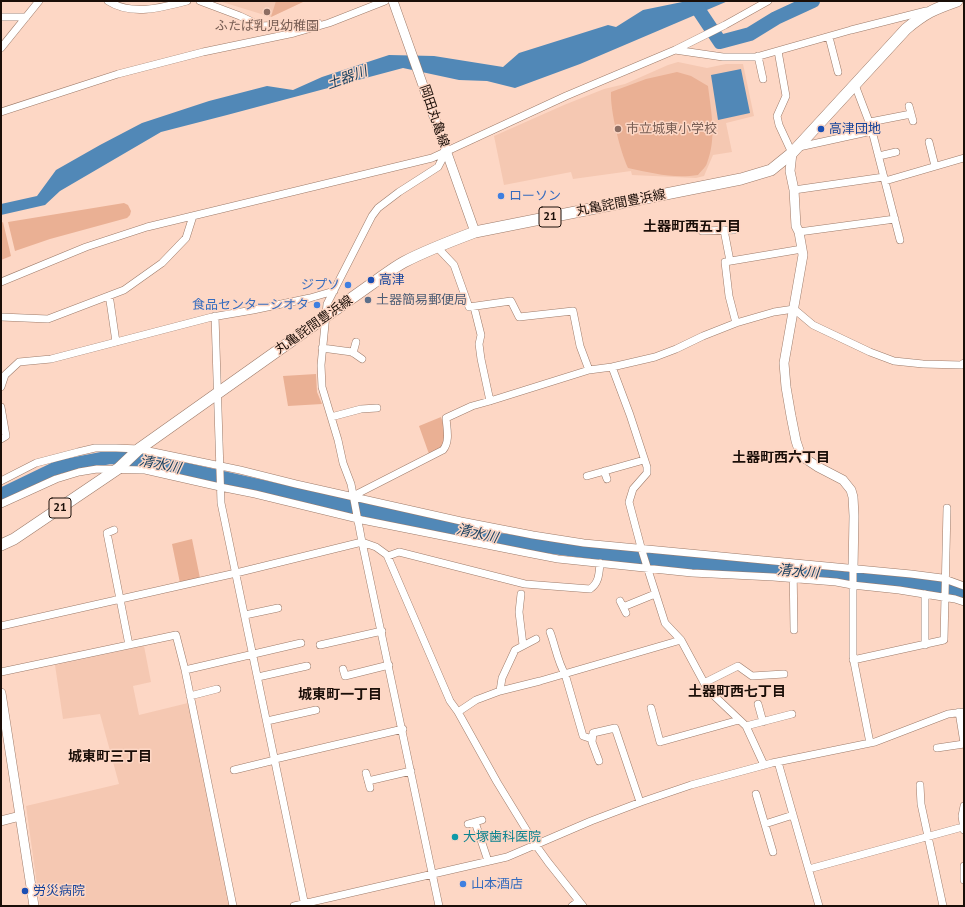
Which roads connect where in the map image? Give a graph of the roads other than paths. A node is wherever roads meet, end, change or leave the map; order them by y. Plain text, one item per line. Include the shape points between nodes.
1 (39, 1) edge
2 (108, 1) edge
3 (187, 1) edge
4 (200, 1) edge
5 (768, 1) edge
6 (957, 1) edge
7 (391, 2) edge
8 (932, 10) junction
9 (1, 17) edge
10 (26, 17) junction
11 (329, 23) junction
12 (829, 37) junction
13 (1, 48) edge
14 (675, 50) junction
15 (778, 51) junction
16 (758, 56) junction
17 (838, 72) dead end
18 (763, 79) dead end
19 (855, 85) junction
20 (1, 112) edge
21 (911, 114) dead end
22 (870, 122) junction
23 (872, 130) junction
24 (929, 142) dead end
25 (795, 150) junction
26 (446, 152) junction
27 (896, 152) dead end
28 (879, 156) junction
29 (964, 158) edge
30 (935, 166) junction
31 (885, 179) junction
32 (794, 190) junction
33 (193, 216) junction
34 (895, 219) junction
35 (724, 230) junction
36 (734, 230) dead end
37 (702, 231) dead end
38 (475, 232) junction
39 (799, 232) junction
40 (900, 240) dead end
41 (436, 246) junction
42 (802, 249) junction
43 (730, 261) junction
44 (1, 282) edge
45 (334, 291) junction
46 (108, 296) junction
47 (474, 307) junction
48 (794, 309) junction
49 (215, 316) junction
50 (1, 317) edge
51 (325, 317) junction
52 (736, 323) junction
53 (116, 342) junction
54 (356, 342) dead end
55 (322, 348) junction
56 (353, 353) junction
57 (362, 359) dead end
58 (964, 363) edge
59 (612, 367) junction
60 (589, 370) junction
61 (1, 387) edge
62 (218, 393) junction
63 (490, 401) junction
64 (1, 407) edge
65 (377, 408) dead end
66 (331, 417) junction
67 (1, 439) edge
68 (138, 450) junction
69 (644, 460) junction
70 (219, 467) junction
71 (119, 468) junction
72 (604, 471) junction
73 (587, 476) dead end
74 (607, 479) dead end
75 (1, 481) edge
76 (220, 486) junction
77 (353, 496) junction
78 (1, 504) edge
79 (947, 508) dead end
80 (359, 519) junction
81 (114, 530) dead end
82 (362, 542) junction
83 (1, 546) edge
84 (642, 550) junction
85 (388, 556) junction
86 (600, 563) junction
87 (793, 563) junction
88 (648, 569) junction
89 (852, 569) junction
90 (236, 573) junction
91 (793, 578) junction
92 (946, 582) junction
93 (852, 584) junction
94 (964, 586) edge
95 (521, 594) dead end
96 (655, 594) junction
97 (925, 594) junction
98 (945, 597) junction
99 (120, 599) junction
100 (964, 602) edge
101 (623, 607) dead end
102 (278, 608) dead end
103 (519, 608) junction
104 (527, 608) dead end
105 (245, 615) junction
106 (1, 626) edge
107 (794, 630) dead end
108 (382, 632) junction
109 (550, 632) dead end
110 (536, 639) dead end
111 (682, 640) junction
112 (301, 643) dead end
113 (129, 645) junction
114 (320, 645) dead end
115 (523, 645) junction
116 (925, 645) junction
117 (253, 654) junction
118 (853, 660) junction
119 (389, 665) junction
120 (307, 666) dead end
121 (343, 669) dead end
122 (185, 670) junction
123 (1, 672) edge
124 (565, 674) junction
125 (784, 674) dead end
126 (258, 677) junction
127 (704, 683) junction
128 (217, 689) dead end
129 (500, 691) junction
130 (1, 693) edge
131 (190, 696) junction
132 (758, 704) dead end
133 (651, 708) dead end
134 (316, 710) dead end
135 (458, 712) junction
136 (962, 712) edge
137 (792, 714) dead end
138 (739, 720) junction
139 (267, 721) junction
140 (763, 722) junction
141 (746, 726) junction
142 (402, 729) junction
143 (592, 739) junction
144 (870, 743) junction
145 (964, 744) edge
146 (937, 748) dead end
147 (275, 759) junction
148 (599, 761) dead end
149 (778, 762) junction
150 (764, 765) junction
151 (234, 770) dead end
152 (411, 771) junction
153 (366, 773) dead end
154 (920, 784) dead end
155 (756, 794) dead end
156 (640, 802) junction
157 (964, 806) edge
158 (793, 815) junction
159 (20, 816) junction
160 (1, 821) edge
161 (475, 822) dead end
162 (765, 824) junction
163 (964, 829) edge
164 (928, 836) junction
165 (535, 844) junction
166 (773, 852) dead end
167 (488, 861) junction
168 (964, 866) edge
169 (809, 869) junction
170 (964, 870) edge
171 (432, 874) junction
172 (964, 880) edge
173 (945, 903) edge
174 (581, 904) edge
175 (305, 905) edge
176 (34, 906) edge
177 (233, 906) edge
178 (294, 906) edge
179 (439, 906) edge
180 (572, 906) edge
181 (819, 906) edge

1 - 10 street
2 - 3 street via 122,8 140,9
4 - 11 street via 261,26
5 - 14 street
6 - 8 main road, 丸亀詫間豊浜線 / 21
7 - 11 street
7 - 26 street, 岡田丸亀線
8 - 12 street
8 - 19 main road, 丸亀詫間豊浜線 / 21 via 906,30
9 - 10 street
10 - 13 street
11 - 20 street via 118,74
12 - 15 street
12 - 17 street
14 - 16 street via 723,57
14 - 26 street via 566,96
15 - 16 street
15 - 25 street via 786,96 778,116 779,125
16 - 18 street
19 - 22 street
19 - 25 main road, 丸亀詫間豊浜線 / 21
21 - 22 street
22 - 23 street
23 - 25 street
23 - 28 street
24 - 30 street
25 - 32 street via 790,171
25 - 38 main road, 丸亀詫間豊浜線 / 21 via 771,170 753,176
26 - 33 street via 432,158
26 - 38 street, 岡田丸亀線
26 - 45 street via 438,167 378,208
27 - 28 street
28 - 31 street
29 - 30 street
30 - 31 street
31 - 32 street
31 - 34 street
32 - 39 street via 796,226
33 - 44 street via 147,227 86,247
33 - 46 street via 186,238 162,264 124,290
34 - 39 street
34 - 40 street
35 - 36 street
35 - 37 street
35 - 43 street
38 - 41 main road, 丸亀詫間豊浜線 / 21
39 - 42 street
41 - 47 street via 454,265 469,307
41 - 51 main road, 丸亀詫間豊浜線 / 21 via 403,263
42 - 43 street
42 - 48 street
43 - 52 street via 725,262 729,296
45 - 49 street
45 - 51 street via 327,304
46 - 50 street via 48,319
46 - 53 street
47 - 60 street via 511,301 519,317 573,311 580,346
47 - 63 street via 481,335 481,360
48 - 52 street
48 - 58 street via 813,325 894,361 961,366
48 - 89 street via 784,363 796,441 806,459 843,480 851,490 854,516
49 - 53 street
49 - 62 street
51 - 55 street
51 - 62 main road, 丸亀詫間豊浜線 / 21
52 - 59 street via 655,357
53 - 61 street via 51,359 19,362 5,375
54 - 56 street
55 - 56 street
55 - 66 street via 320,378
56 - 57 street
59 - 60 street
59 - 69 street
60 - 63 street
62 - 68 main road, 丸亀詫間豊浜線 / 21
62 - 70 street
63 - 77 street via 446,418 447,440 443,450
64 - 67 street via 6,436
65 - 66 street via 361,409
66 - 77 street
68 - 70 street
68 - 71 main road, 丸亀詫間豊浜線 / 21
68 - 75 street via 95,448 36,463
69 - 72 street
69 - 84 street via 647,473 632,489 629,502
70 - 76 street
70 - 77 street
71 - 76 street via 145,470
71 - 78 street via 79,472 56,479
71 - 83 main road, 丸亀詫間豊浜線 / 21
72 - 73 street
72 - 74 street
76 - 80 street
76 - 90 street via 221,503
77 - 80 street
77 - 84 street via 528,534
79 - 92 street
80 - 82 street
80 - 86 street via 526,553
81 - 99 street via 107,533
82 - 85 street via 376,547
82 - 90 street
82 - 108 street
84 - 87 street
84 - 88 street
85 - 86 street via 399,552 525,584 590,589 598,578
85 - 135 street via 450,701
86 - 88 street
87 - 89 street
87 - 91 street
88 - 91 street
88 - 96 street
89 - 92 street via 911,574
89 - 93 street
90 - 99 street
90 - 105 street
91 - 93 street
91 - 107 street
92 - 94 street
92 - 98 street
93 - 97 street
93 - 118 street
95 - 103 street
96 - 101 street
96 - 111 street via 665,623
97 - 98 street
97 - 116 street
98 - 100 street
98 - 116 street via 944,640
99 - 106 street
99 - 113 street
102 - 105 street
103 - 104 street
103 - 115 street
105 - 117 street
108 - 114 street
108 - 119 street
109 - 124 street
110 - 115 street
111 - 124 street
111 - 127 street
112 - 117 street via 286,643
113 - 122 street via 176,635
113 - 123 street
115 - 129 street via 511,649
116 - 118 street
117 - 122 street
117 - 126 street
118 - 144 street
119 - 121 street via 345,676
119 - 142 street
120 - 126 street
122 - 131 street
124 - 129 street
124 - 143 street via 583,736
125 - 127 street via 752,676 738,666
126 - 139 street
127 - 138 street
128 - 131 street
129 - 135 street via 476,700
130 - 159 street
131 - 177 street
132 - 140 street
133 - 138 street via 660,742
134 - 139 street
135 - 165 street
136 - 144 street via 943,716
136 - 145 street
137 - 140 street
138 - 141 street
139 - 147 street
140 - 141 street
141 - 150 street
142 - 147 street
142 - 152 street
143 - 148 street
143 - 156 street via 593,733 615,728
144 - 149 street
145 - 146 street
147 - 151 street
147 - 175 street
149 - 150 street
149 - 158 street
150 - 156 street
152 - 153 street via 369,785
152 - 171 street
154 - 164 street via 918,797
155 - 162 street
156 - 165 street
157 - 163 street
158 - 162 street
158 - 169 street
159 - 160 street
159 - 176 street
161 - 167 street
162 - 166 street
163 - 164 street
164 - 169 street
164 - 173 street
165 - 167 street via 507,857
165 - 174 street
167 - 171 street
168 - 170 street
169 - 181 street
170 - 172 street
171 - 175 street
171 - 179 street
174 - 180 street
175 - 178 street

